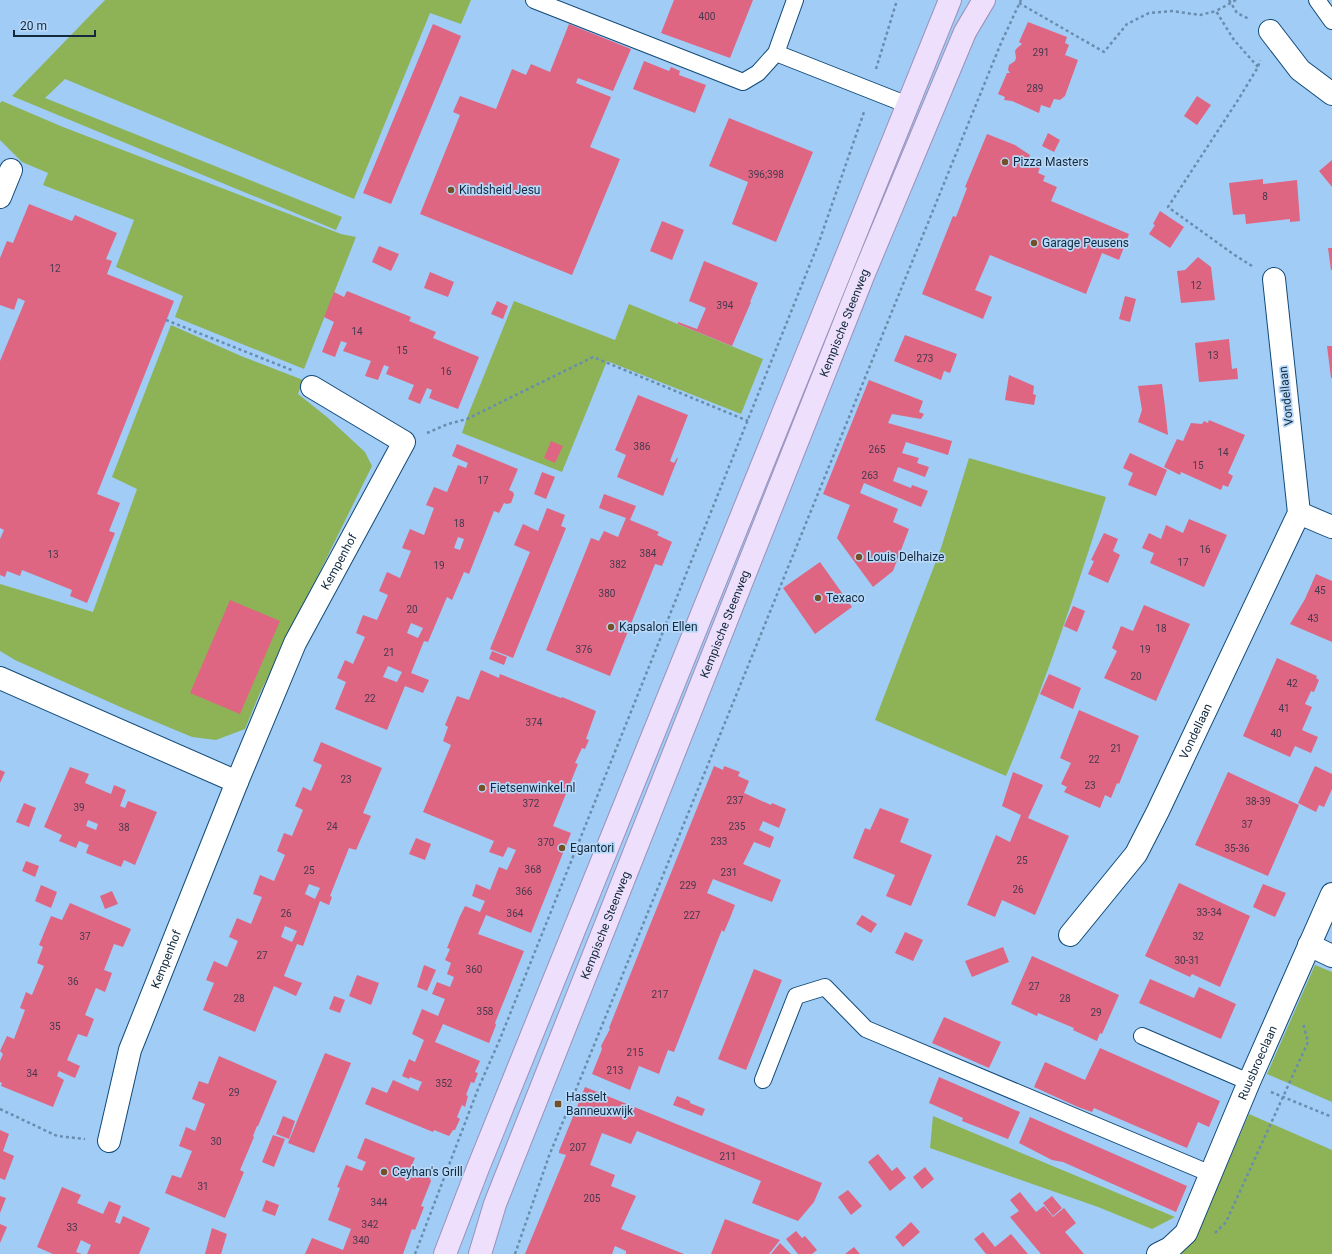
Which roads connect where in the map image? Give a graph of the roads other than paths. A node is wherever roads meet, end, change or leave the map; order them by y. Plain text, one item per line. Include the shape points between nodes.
1 (534, 0) edge
2 (795, 0) edge
3 (950, 0) edge
4 (984, 0) edge
5 (1317, 0) edge
6 (1332, 21) edge
7 (1270, 31) road end
8 (776, 53) junction
9 (1332, 94) edge
10 (908, 105) junction
11 (11, 170) dead end
12 (0, 197) edge
13 (1274, 279) road end
14 (312, 386) road end
15 (1299, 513) junction
16 (1332, 527) edge
17 (0, 678) edge
18 (237, 782) junction
19 (1332, 894) edge
20 (1070, 935) dead end
21 (1309, 945) junction
22 (1332, 956) edge
23 (1142, 1036) dead end
24 (763, 1080) dead end
25 (1249, 1082) junction
26 (109, 1141) road end
27 (1211, 1174) junction
28 (445, 1254) edge
29 (480, 1254) edge
30 (1158, 1254) edge

1 - 8 lane via 743,82 758,73
2 - 8 lane
3 - 10 main road, Kempische Steenweg
4 - 29 main road, Kempische Steenweg via 965,32 863,276 495,1204
5 - 6 lane
7 - 9 street via 1300,70
8 - 10 lane
10 - 28 main road, Kempische Steenweg
11 - 12 street
13 - 15 street, Vondellaan
14 - 18 street, Kempenhof via 404,442 295,643
15 - 16 street
15 - 20 street, Vondellaan via 1136,854
17 - 18 street
18 - 26 street, Kempenhof via 130,1050
19 - 21 street, Ruusbroeclaan
21 - 22 street
21 - 25 street, Ruusbroeclaan
23 - 25 lane
24 - 27 lane via 796,996 825,987 866,1029
25 - 27 street, Ruusbroeclaan
27 - 30 street, Ruusbroeclaan via 1186,1234 1170,1248

